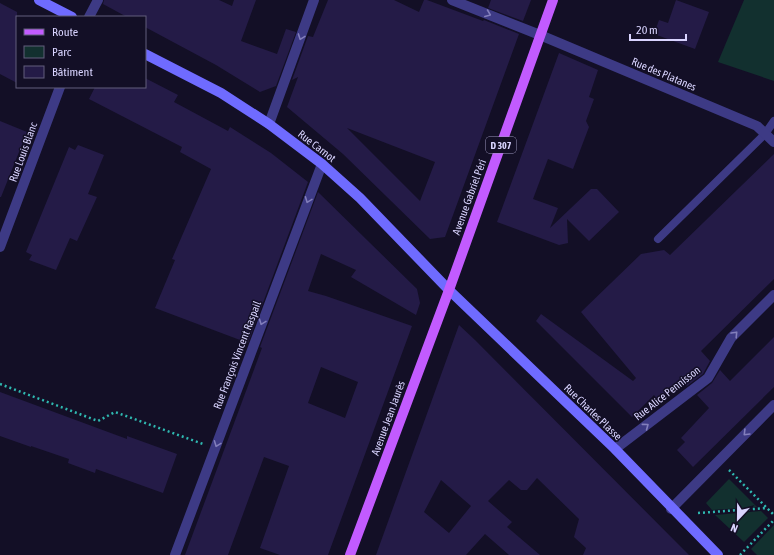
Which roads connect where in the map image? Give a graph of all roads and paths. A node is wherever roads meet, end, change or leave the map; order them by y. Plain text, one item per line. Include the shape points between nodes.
1 (40, 0) edge
2 (98, 0) edge
3 (314, 0) edge
4 (452, 0) edge
5 (554, 0) edge
6 (70, 16) edge
7 (90, 16) edge
8 (540, 35) junction
9 (146, 55) edge
10 (60, 88) edge
11 (774, 121) edge
12 (269, 124) junction
13 (765, 134) junction
14 (774, 142) edge
15 (322, 164) junction
16 (658, 239) dead end
17 (0, 247) edge
18 (449, 290) junction
19 (774, 295) edge
20 (0, 384) edge
21 (774, 405) edge
22 (215, 448) junction
23 (615, 449) junction
24 (719, 460) junction
25 (767, 508) junction
26 (675, 512) junction
27 (774, 515) edge
28 (774, 520) edge
29 (175, 555) edge
30 (350, 555) edge
31 (718, 555) edge
32 (740, 555) edge

1 - 6 main road
2 - 7 street
3 -> 12 street
4 -> 8 street, Rue des Platanes
5 - 8 main road, Avenue Gabriel Péri / D 307
8 - 13 street, Rue des Platanes via 757,126
8 - 18 main road, Avenue Gabriel Péri / D 307
9 - 12 main road, Rue Carnot via 221,93
10 - 17 street, Rue Louis Blanc
11 - 13 lane
12 - 15 main road, Rue Carnot
13 - 14 street, Rue des Platanes
13 - 16 lane
15 - 18 main road, Rue Carnot via 360,198
15 -> 22 street, Rue François Vincent Raspail
18 - 23 main road, Rue Charles Plasse
18 - 30 main road, Avenue Jean Jaurès / D 307
23 -> 19 street, Rue Alice Pennisson via 708,378 731,338
20 - 22 path via 98,421 115,412
21 -> 24 street
22 - 29 street, Rue François Vincent Raspail
23 - 26 main road, Rue Charles Plasse
24 - 25 path
24 - 26 street
25 - 26 path
25 - 27 path
26 - 31 main road, Rue Charles Plasse
28 - 32 path

